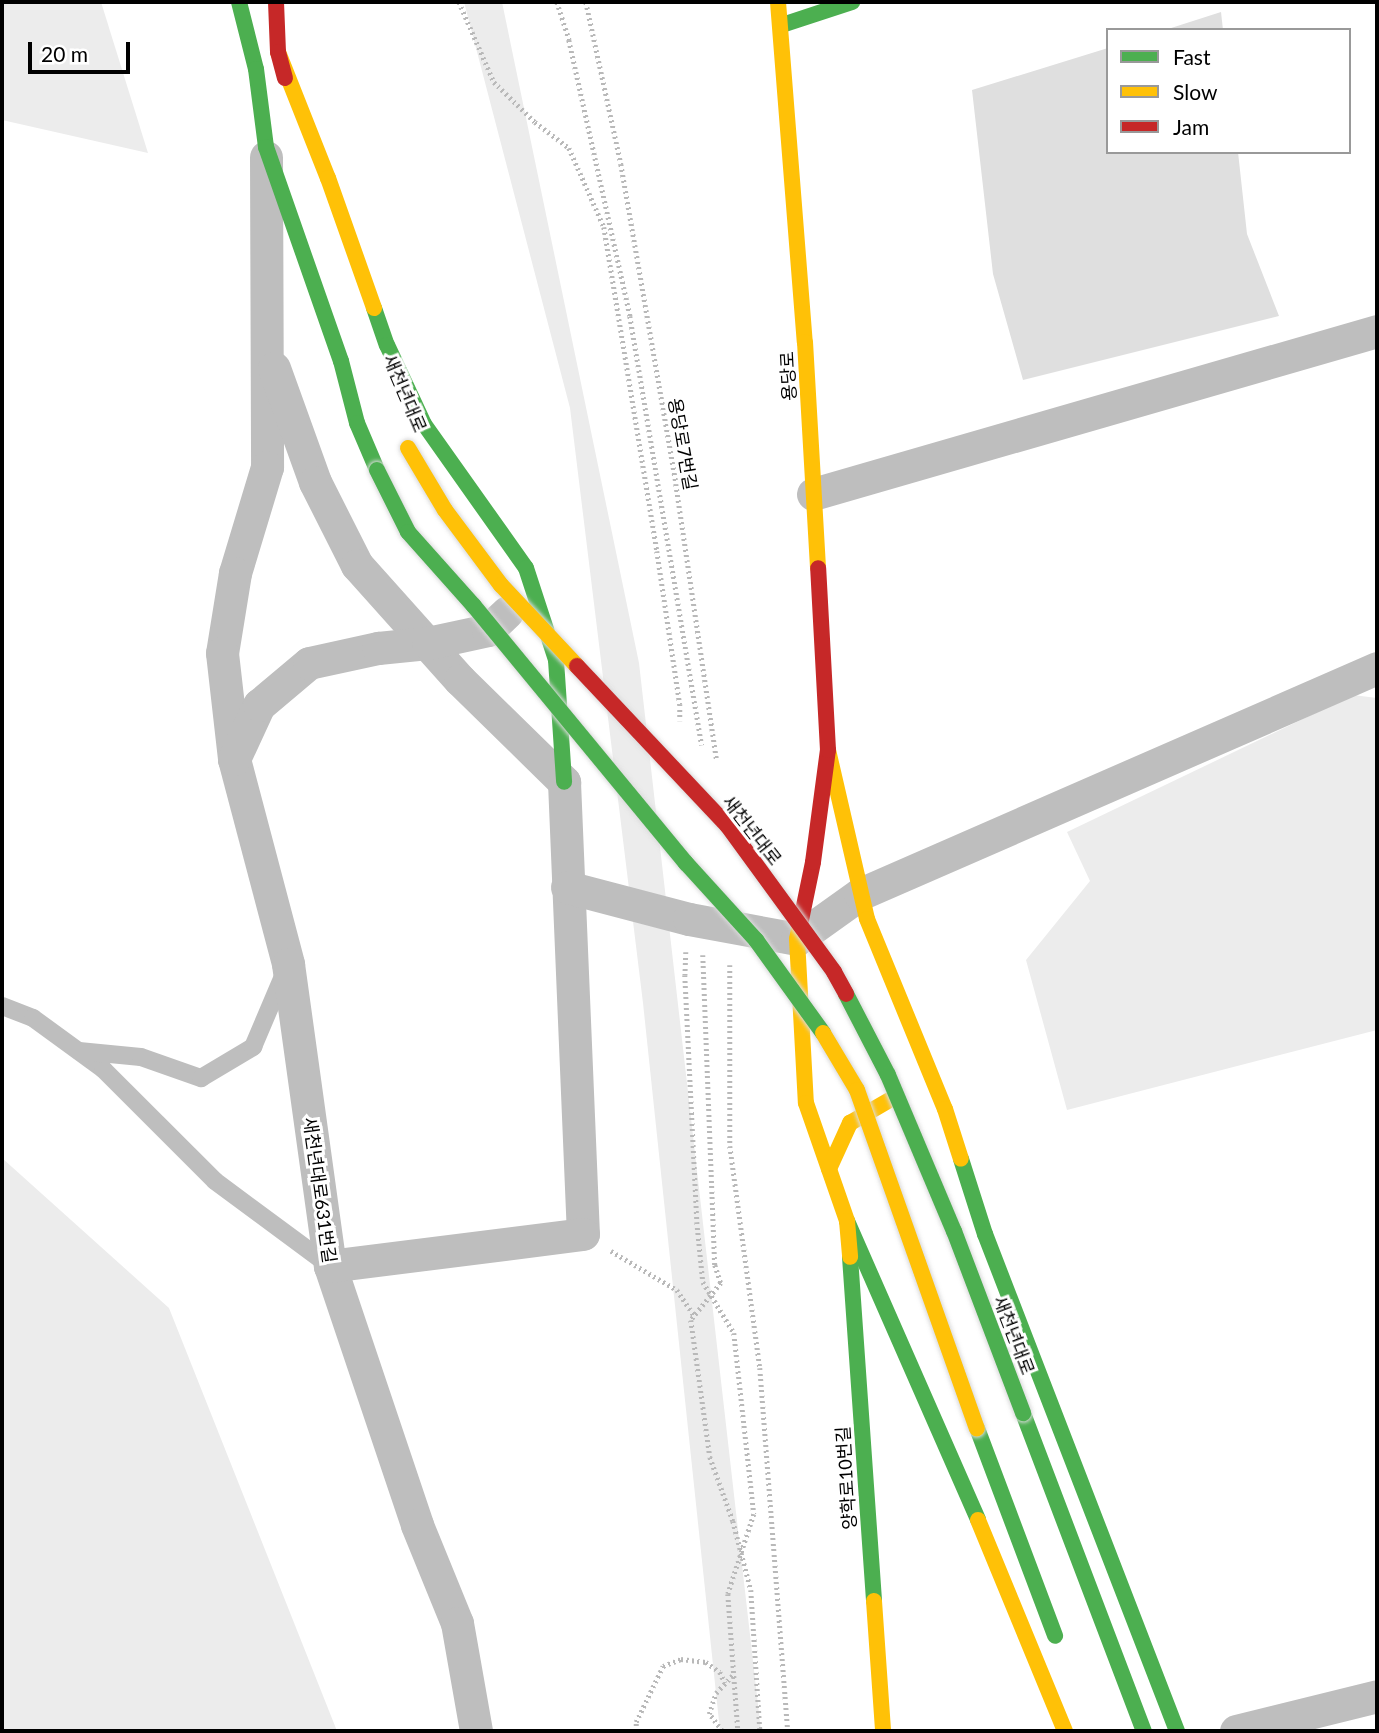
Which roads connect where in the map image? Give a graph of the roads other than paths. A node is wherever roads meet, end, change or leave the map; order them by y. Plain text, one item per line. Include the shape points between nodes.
1 (239, 2) edge
2 (276, 2) edge
3 (778, 2) edge
4 (852, 2) edge
5 (782, 25) junction
6 (278, 52) junction
7 (266, 146) junction
8 (330, 235) dead end
9 (1377, 331) edge
10 (264, 341) junction
11 (398, 430) dead end
12 (814, 494) junction
13 (526, 568) junction
14 (428, 643) junction
15 (1377, 668) edge
16 (828, 750) junction
17 (234, 759) junction
18 (564, 782) junction
19 (567, 887) junction
20 (860, 894) junction
21 (797, 939) junction
22 (288, 964) junction
23 (2, 1006) edge
24 (78, 1051) junction
25 (920, 1083) junction
26 (829, 1170) junction
27 (847, 1221) junction
28 (330, 1266) junction
29 (1062, 1655) dead end
30 (1377, 1696) edge
31 (476, 1731) edge
32 (883, 1731) edge
33 (1065, 1731) edge
34 (1144, 1731) edge
35 (1177, 1731) edge
36 (1236, 1731) edge

1 - 7 main road via 256,69
2 - 6 main road
3 - 5 main road, 용당로
4 - 5 main road
5 - 12 main road, 용당로
6 - 8 main road
6 - 13 main road via 387,345 424,424
7 - 10 street, 새천년대로631번길
7 - 29 main road, bridge via 341,361 357,423 408,532 756,940 827,1039 857,1090
9 - 12 street
10 - 14 street via 315,482 357,565
10 - 17 street, 새천년대로631번길 via 267,467 234,573 222,653
11 - 34 main road, 새천년대로, bridge via 445,510 501,585 727,825 834,972 888,1075 954,1231
12 - 16 main road, 용당로
13 - 14 street via 505,616 488,630
13 - 18 main road via 556,660
14 - 17 street via 309,663 259,705
14 - 18 street
15 - 20 street
16 - 20 main road
16 - 21 main road
17 - 22 street, 새천년대로631번길
18 - 19 street
19 - 21 street via 689,919
19 - 28 street via 583,1234
20 - 21 street
20 - 25 main road
21 - 26 main road via 806,1103
22 - 24 lane via 253,1047 201,1077 141,1057
22 - 28 street, 새천년대로631번길
23 - 24 lane via 33,1018
24 - 28 lane via 103,1069 215,1181
25 - 26 main road via 850,1123
25 - 35 main road via 945,1109 985,1234
26 - 27 main road
27 - 32 main road, 양학로10번길
27 - 33 main road via 918,1375
28 - 31 street, 새천년대로631번길 via 417,1525 457,1623
30 - 36 street

